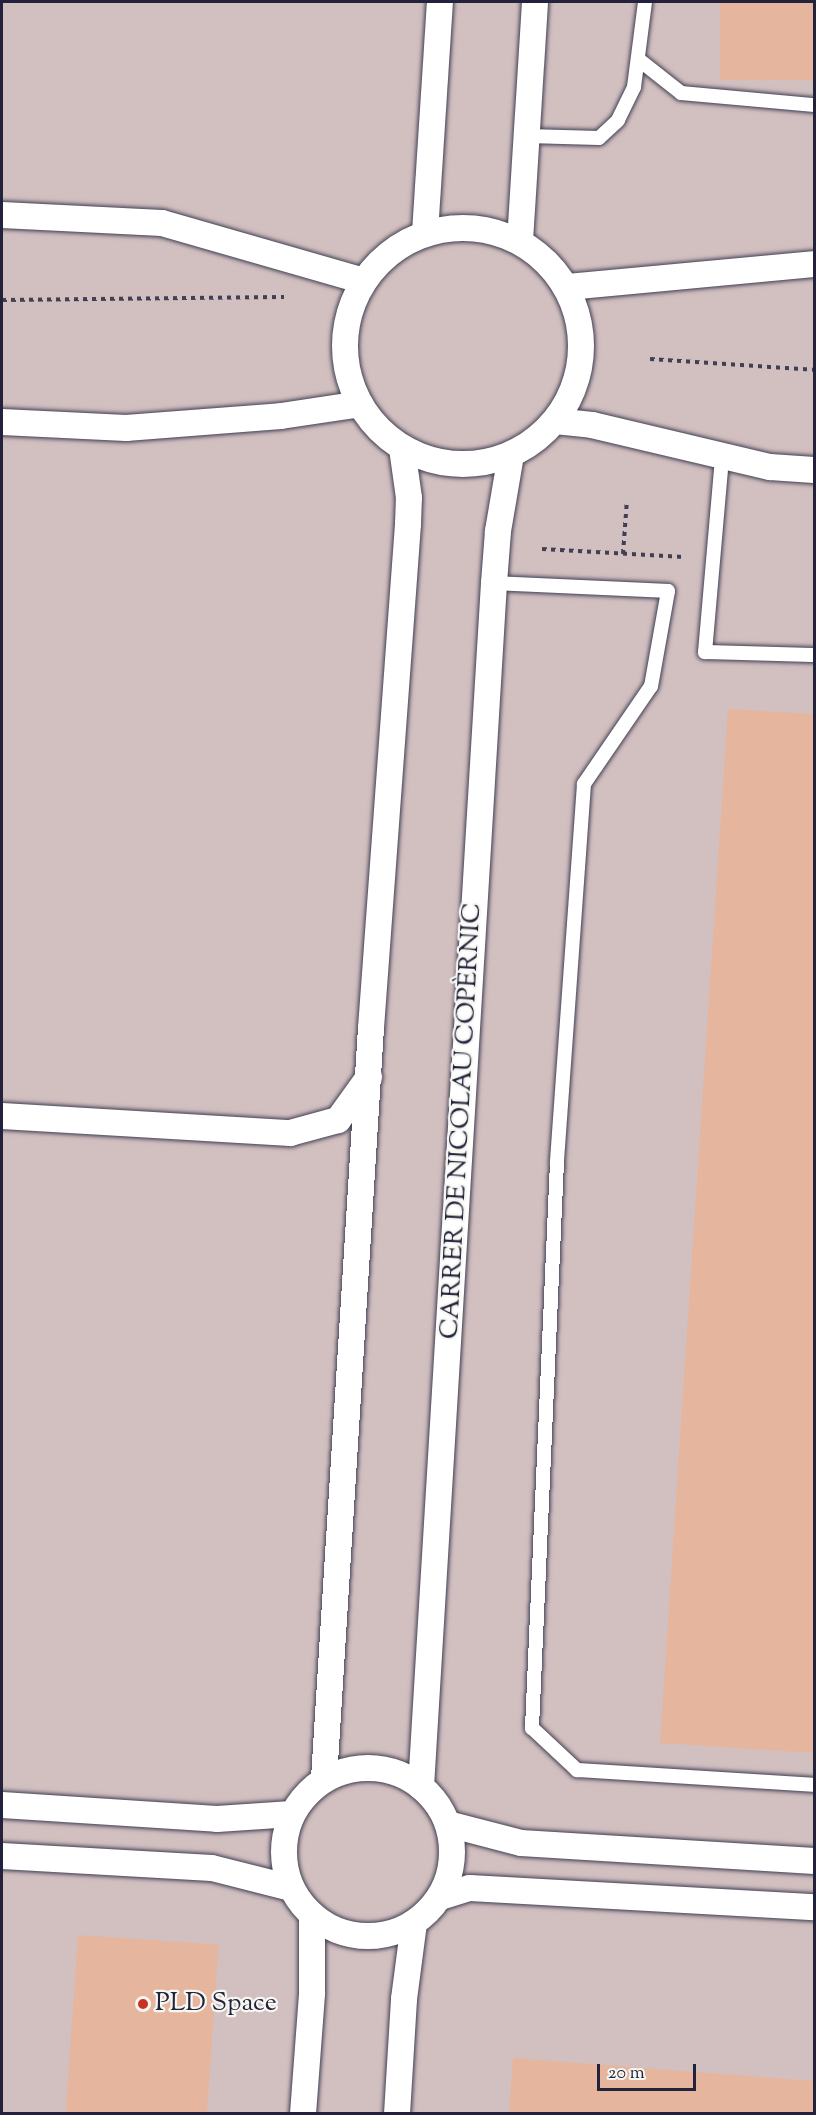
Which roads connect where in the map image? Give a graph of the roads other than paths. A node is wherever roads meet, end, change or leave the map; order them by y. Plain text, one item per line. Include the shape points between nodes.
1 (440, 2) edge
2 (535, 2) edge
3 (645, 2) edge
4 (638, 59) junction
5 (814, 105) edge
6 (527, 136) junction
7 (2, 215) edge
8 (425, 233) junction
9 (520, 241) junction
10 (814, 264) edge
11 (364, 281) junction
12 (567, 287) junction
13 (360, 404) junction
14 (2, 422) edge
15 (555, 422) junction
16 (402, 448) junction
17 (511, 455) junction
18 (722, 458) junction
19 (814, 470) edge
20 (495, 583) junction
21 (814, 655) edge
22 (369, 1077) junction
23 (2, 1116) edge
24 (324, 1779) junction
25 (814, 1785) edge
26 (421, 1787) junction
27 (2, 1805) edge
28 (292, 1814) junction
29 (448, 1824) junction
30 (2, 1856) edge
31 (814, 1861) edge
32 (291, 1888) junction
33 (440, 1897) junction
34 (814, 1907) edge
35 (312, 1915) junction
36 (414, 1923) junction
37 (303, 2114) edge
38 (397, 2114) edge

1 - 8 street
2 - 6 street
3 - 4 lane
4 - 5 lane via 681,93
4 - 6 lane via 634,87 618,120 599,138
6 - 9 street
7 - 11 street via 162,223
8 - 9 street via 474,227
8 - 11 street via 406,241
9 - 12 street via 554,267
10 - 12 street
11 - 13 street via 345,334 348,374
12 - 15 street via 575,303 582,357
13 - 14 street via 281,416 126,428
13 - 16 street via 372,422
15 - 17 street
15 - 18 street via 592,425
16 - 17 street via 435,461 475,464
16 - 22 street via 409,498
17 - 20 street, CARRER DE NICOLAU COPÈRNIC via 498,531
18 - 19 street
18 - 21 lane via 705,652
20 - 25 lane via 668,591 651,686 584,784 557,1162 532,1728 578,1770
20 - 26 street, CARRER DE NICOLAU COPÈRNIC
22 - 23 street via 338,1120 290,1133
22 - 24 street
24 - 26 street via 349,1769 381,1768
24 - 28 street
26 - 29 street via 438,1803
27 - 28 street via 217,1819
28 - 32 street via 284,1838 285,1871
29 - 31 street via 521,1843
29 - 33 street via 452,1864
30 - 32 street via 212,1868
32 - 35 street via 298,1902
33 - 34 street via 470,1888
33 - 36 street
35 - 36 street via 322,1924 354,1936 387,1935
35 - 37 street via 312,1993
36 - 38 street via 404,1999

